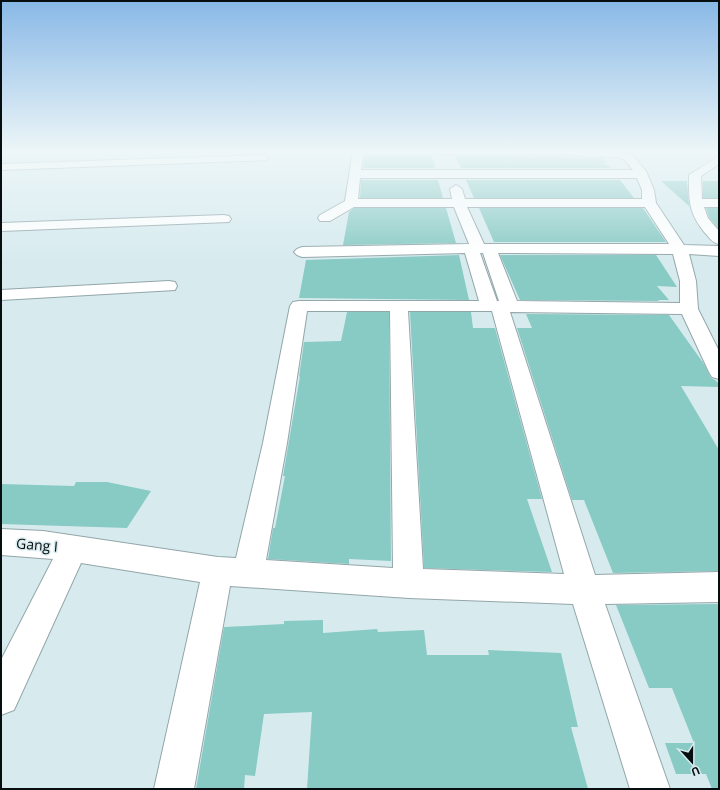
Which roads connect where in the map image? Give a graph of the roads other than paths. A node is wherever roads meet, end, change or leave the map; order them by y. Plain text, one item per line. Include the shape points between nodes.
1 (353, 188) edge
2 (455, 188) edge
3 (647, 188) edge
4 (695, 188) edge
5 (696, 202) junction
6 (351, 203) junction
7 (458, 203) junction
8 (719, 203) edge
9 (649, 204) junction
10 (325, 218) dead end
11 (224, 219) dead end
12 (1, 227) edge
13 (719, 247) edge
14 (480, 248) junction
15 (685, 249) junction
16 (302, 252) dead end
17 (169, 286) dead end
18 (1, 295) edge
19 (399, 306) junction
20 (500, 306) junction
21 (689, 309) junction
22 (719, 372) edge
23 (1, 542) edge
24 (73, 549) junction
25 (233, 572) junction
26 (410, 583) junction
27 (719, 587) edge
28 (584, 590) junction
29 (1, 697) edge
30 (174, 789) edge
31 (650, 789) edge

1 - 6 street
2 - 7 street
3 - 9 street
4 - 5 street
5 - 8 street
5 - 13 street via 701,219
6 - 7 street
6 - 10 street
7 - 9 street
7 - 14 street
9 - 15 street
11 - 12 street
13 - 15 street
14 - 15 street
14 - 16 street
14 - 20 street
15 - 21 street
17 - 18 street
19 - 20 street
19 - 25 street via 299,306 275,443
19 - 26 street
20 - 21 street
20 - 28 street
21 - 22 street
23 - 24 street, Gang I via 43,544
24 - 25 street, Gang I
24 - 29 street
25 - 26 street, Gang I
25 - 30 street
26 - 28 street, Gang I
27 - 28 street, Gang I
28 - 31 street

